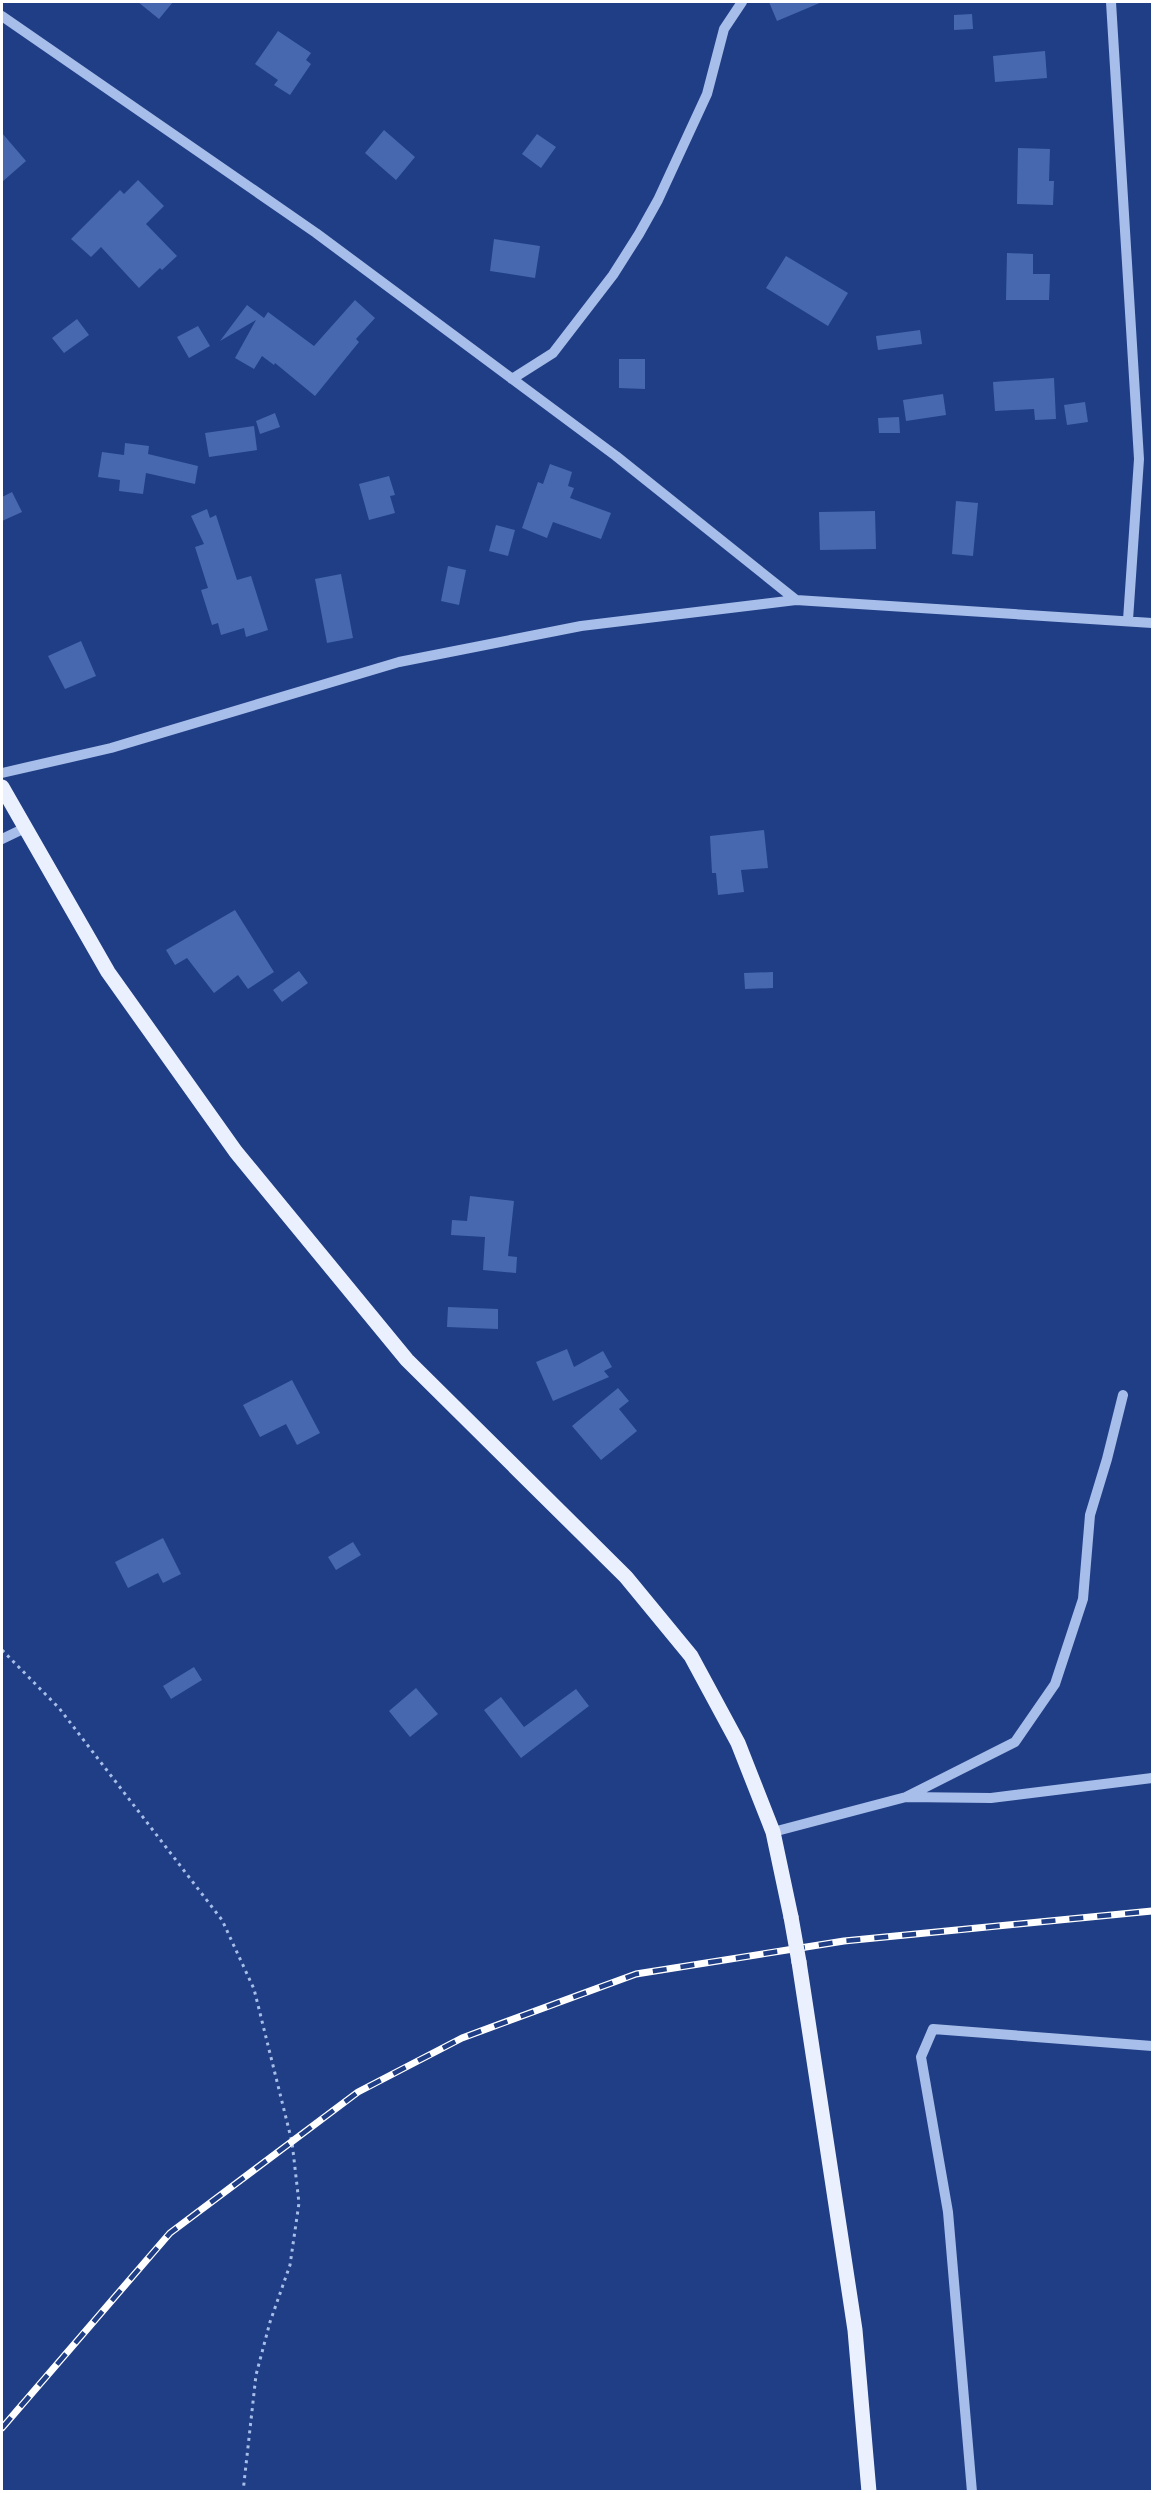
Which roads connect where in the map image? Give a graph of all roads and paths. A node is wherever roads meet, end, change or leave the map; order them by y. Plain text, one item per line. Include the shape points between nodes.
1 (742, 2) edge
2 (1111, 2) edge
3 (2, 16) edge
4 (513, 379) junction
5 (796, 600) junction
6 (1128, 620) junction
7 (1152, 623) edge
8 (2, 773) edge
9 (2, 787) edge
10 (27, 827) junction
11 (2, 839) edge
12 (1123, 1395) dead end
13 (2, 1650) edge
14 (1152, 1778) edge
15 (906, 1797) junction
16 (773, 1832) junction
17 (1152, 2046) edge
18 (243, 2492) edge
19 (869, 2492) edge
20 (972, 2492) edge

1 - 4 street via 724,29 707,94 639,234 553,353
2 - 6 street via 1139,459
3 - 4 street via 316,233
4 - 5 street
5 - 6 street
5 - 8 street via 581,626 399,662 111,748
6 - 7 street
9 - 10 main road
10 - 11 street
10 - 16 main road via 108,972 236,1152 407,1360 626,1577 691,1656 738,1743
12 - 15 street via 1090,1515 1083,1599 1055,1684 1015,1742
13 - 18 path via 59,1708 222,1920 254,1989 291,2142 299,2203 290,2265 256,2375
14 - 15 street via 991,1798
15 - 16 street
16 - 19 main road, bridge via 799,1962 855,2330
17 - 20 street via 933,2029 921,2057 948,2212

